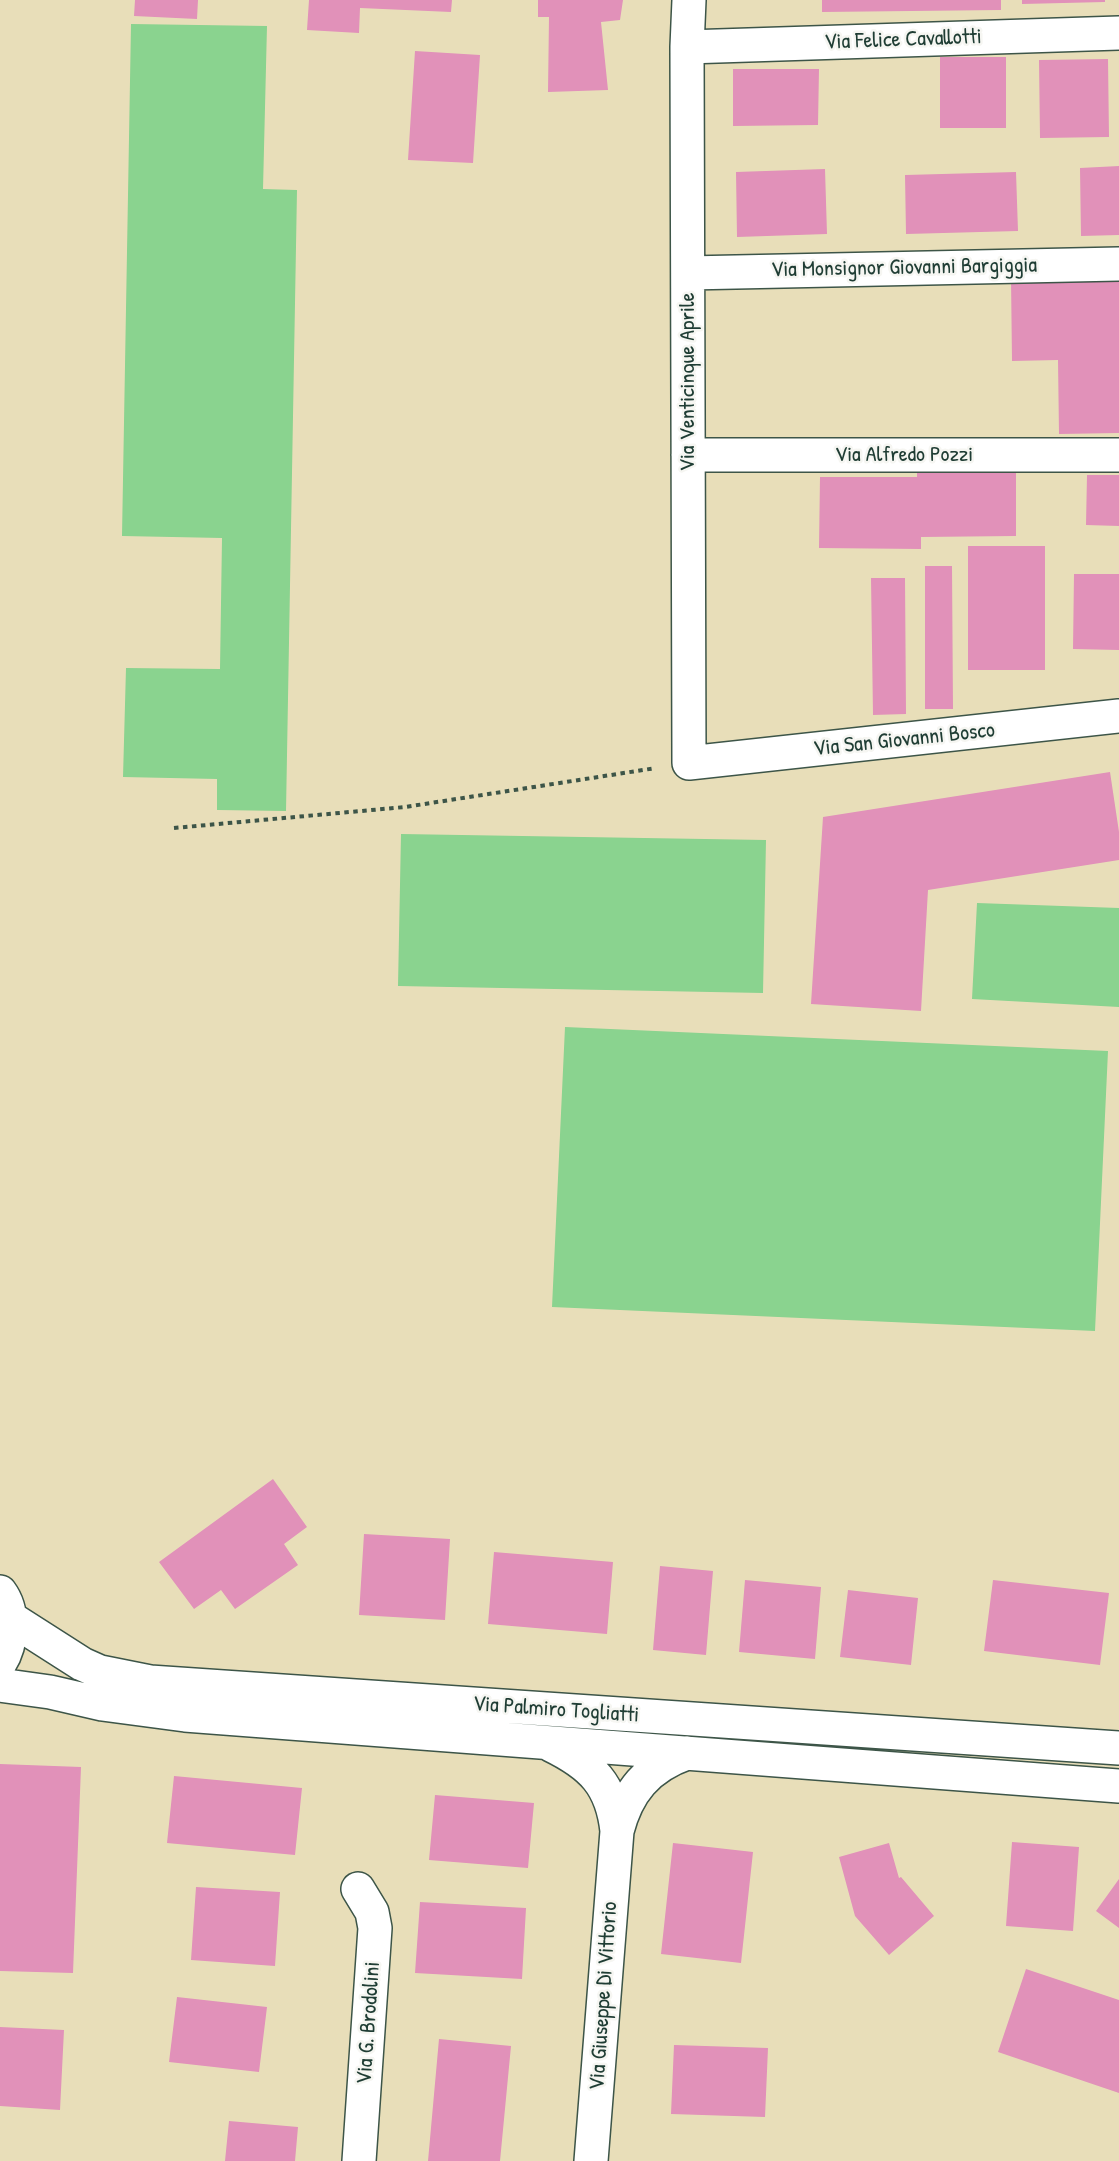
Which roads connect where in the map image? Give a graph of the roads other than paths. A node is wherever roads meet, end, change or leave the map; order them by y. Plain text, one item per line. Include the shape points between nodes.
1 (689, 0) edge
2 (1119, 33) edge
3 (687, 47) junction
4 (1119, 264) edge
5 (688, 273) junction
6 (688, 455) junction
7 (1119, 455) edge
8 (1119, 716) edge
9 (689, 763) joint
10 (5, 1605) edge
11 (0, 1664) edge
12 (0, 1685) edge
13 (544, 1742) junction
14 (1119, 1748) edge
15 (687, 1753) junction
16 (1119, 1786) edge
17 (617, 1831) junction
18 (358, 1889) dead end
19 (359, 2161) edge
20 (591, 2161) edge

1 - 3 street, Via Venticinque Aprile
2 - 3 street, Via Felice Cavallotti
3 - 5 street, Via Venticinque Aprile
4 - 5 street, Via Monsignor Giovanni Bargiggia
5 - 6 street, Via Venticinque Aprile
6 - 7 street, Via Alfredo Pozzi
6 - 9 street, Via Venticinque Aprile
8 - 9 street, Via San Giovanni Bosco
10 - 11 street via 10,1638
10 - 14 street, Via Palmiro Togliatti via 82,1664 100,1672 150,1682
12 - 13 street, Via Palmiro Togliatti via 185,1715
13 - 15 street, Via Palmiro Togliatti
13 - 17 street via 583,1763 597,1777 614,1809
15 - 16 street, Via Palmiro Togliatti
15 - 17 street via 670,1759 641,1782 622,1811
17 - 20 street, Via Giuseppe Di Vittorio
18 - 19 street, Via G. Brodolini via 372,1912 375,1928

